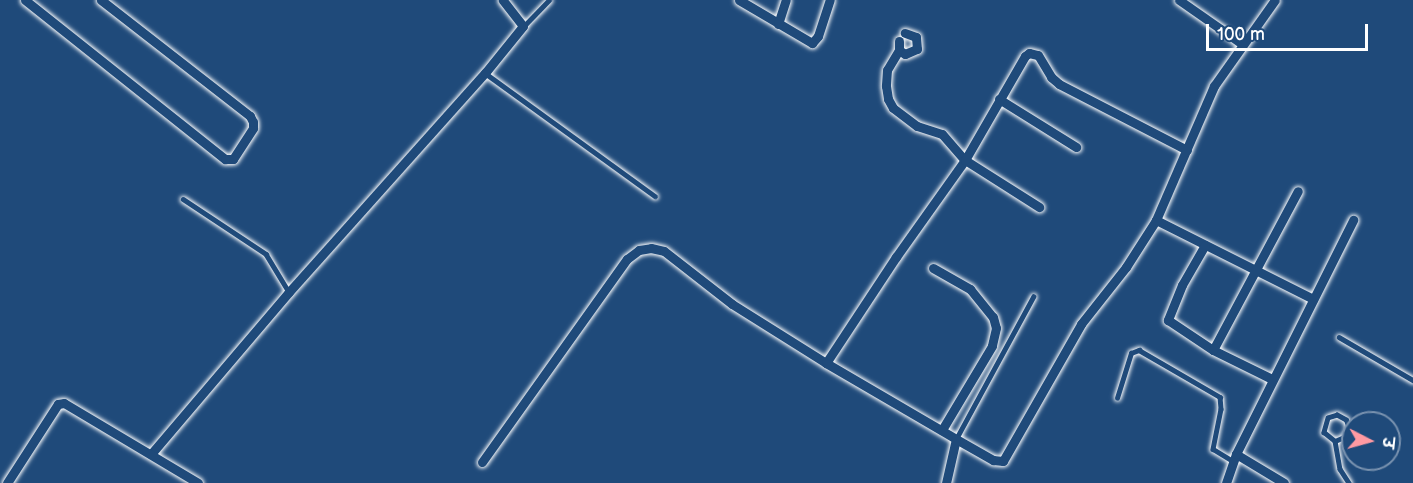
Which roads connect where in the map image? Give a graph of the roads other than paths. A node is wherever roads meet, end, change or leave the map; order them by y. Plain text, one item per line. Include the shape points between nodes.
1 (25, 0) edge
2 (101, 0) edge
3 (503, 0) edge
4 (549, 0) edge
5 (739, 0) edge
6 (786, 0) edge
7 (830, 0) edge
8 (1179, 0) edge
9 (1275, 0) edge
10 (778, 24) junction
11 (523, 26) junction
12 (901, 41) dead end
13 (1242, 44) junction
14 (485, 73) junction
15 (999, 99) junction
16 (1076, 147) dead end
17 (1187, 150) junction
18 (965, 160) junction
19 (1298, 191) dead end
20 (655, 196) dead end
21 (183, 199) dead end
22 (1039, 207) dead end
23 (1353, 219) dead end
24 (1156, 220) junction
25 (1205, 245) junction
26 (933, 268) dead end
27 (1255, 270) junction
28 (289, 292) junction
29 (1033, 297) dead end
30 (1313, 299) junction
31 (1339, 338) dead end
32 (1213, 350) junction
33 (826, 363) junction
34 (1272, 380) junction
35 (1413, 380) edge
36 (1117, 398) dead end
37 (942, 430) junction
38 (956, 439) junction
39 (1335, 441) junction
40 (151, 454) junction
41 (1234, 458) junction
42 (482, 462) dead end
43 (7, 483) edge
44 (198, 483) edge
45 (946, 483) edge
46 (1226, 483) edge
47 (1284, 483) edge
48 (1349, 483) edge

1 - 2 street via 225,159 233,159 253,128 250,116
3 - 11 street
4 - 11 lane
5 - 10 street
6 - 10 street
7 - 10 street via 814,43
8 - 13 street
9 - 13 street
11 - 14 street
12 - 18 street via 887,70 886,93 893,108 917,126 942,134
13 - 17 street via 1211,93
14 - 20 lane
14 - 28 street
15 - 16 street
15 - 17 street via 1024,56 1034,53 1059,84
15 - 18 street
17 - 24 street
18 - 22 street
18 - 33 street
19 - 27 street
21 - 28 lane via 266,254
23 - 30 street
24 - 25 street
24 - 38 street via 1126,267 1081,324 1005,459 993,460
25 - 27 street
25 - 32 street via 1167,318
26 - 37 street via 970,289 993,317 996,328 992,346
27 - 30 street
27 - 32 street
28 - 40 street
29 - 38 lane
30 - 34 street
31 - 35 lane
32 - 34 street
33 - 37 street
33 - 42 street via 732,304 664,251 644,248 631,255 613,277
34 - 41 street
36 - 41 lane via 1131,353 1139,350 1220,397 1213,449
37 - 38 street
38 - 45 street
39 - 39 lane via 1326,436 1323,427 1328,418 1337,415 1346,420 1349,429 1344,438
39 - 48 lane via 1340,469
40 - 43 street via 68,403 61,403
40 - 44 street
41 - 46 street
41 - 47 street

